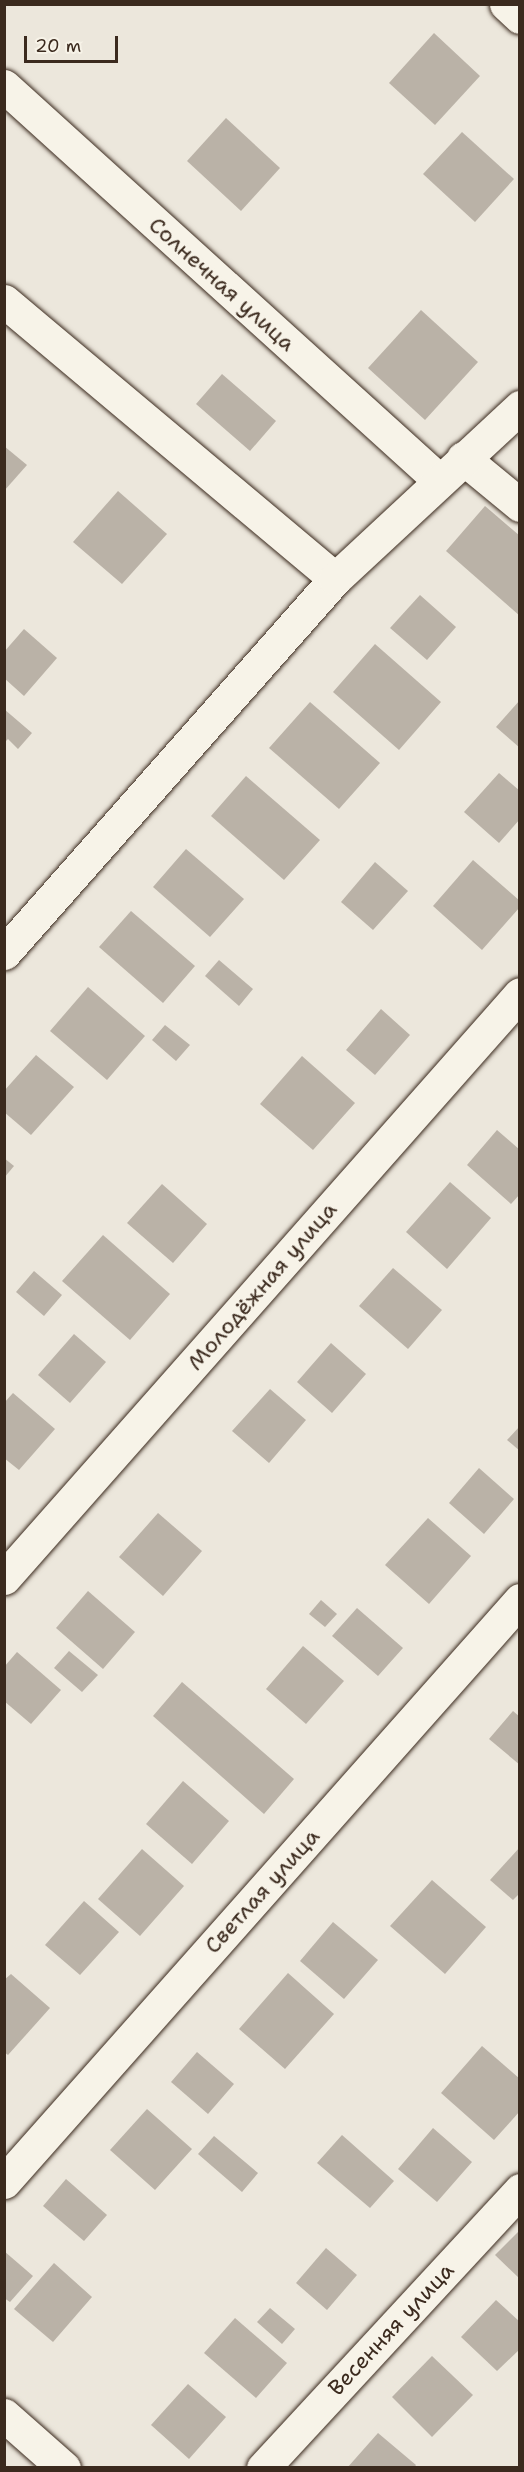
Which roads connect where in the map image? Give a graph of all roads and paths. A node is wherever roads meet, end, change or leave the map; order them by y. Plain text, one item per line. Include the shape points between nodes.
1 (506, 4) edge
2 (519, 17) edge
3 (4, 86) edge
4 (6, 305) edge
5 (519, 407) edge
6 (463, 458) junction
7 (440, 481) junction
8 (519, 505) edge
9 (335, 579) junction
10 (4, 953) edge
11 (519, 994) edge
12 (4, 1578) edge
13 (519, 1600) edge
14 (4, 2182) edge
15 (519, 2190) edge
16 (4, 2415) edge
17 (64, 2468) edge
18 (263, 2468) edge

1 - 2 street
3 - 7 street, Солнечная улица
4 - 9 street
5 - 6 street
6 - 7 street
6 - 8 street
7 - 9 street
9 - 10 street
11 - 12 street, Молодёжная улица
13 - 14 street, Светлая улица
15 - 18 street, Весенняя улица
16 - 17 street

